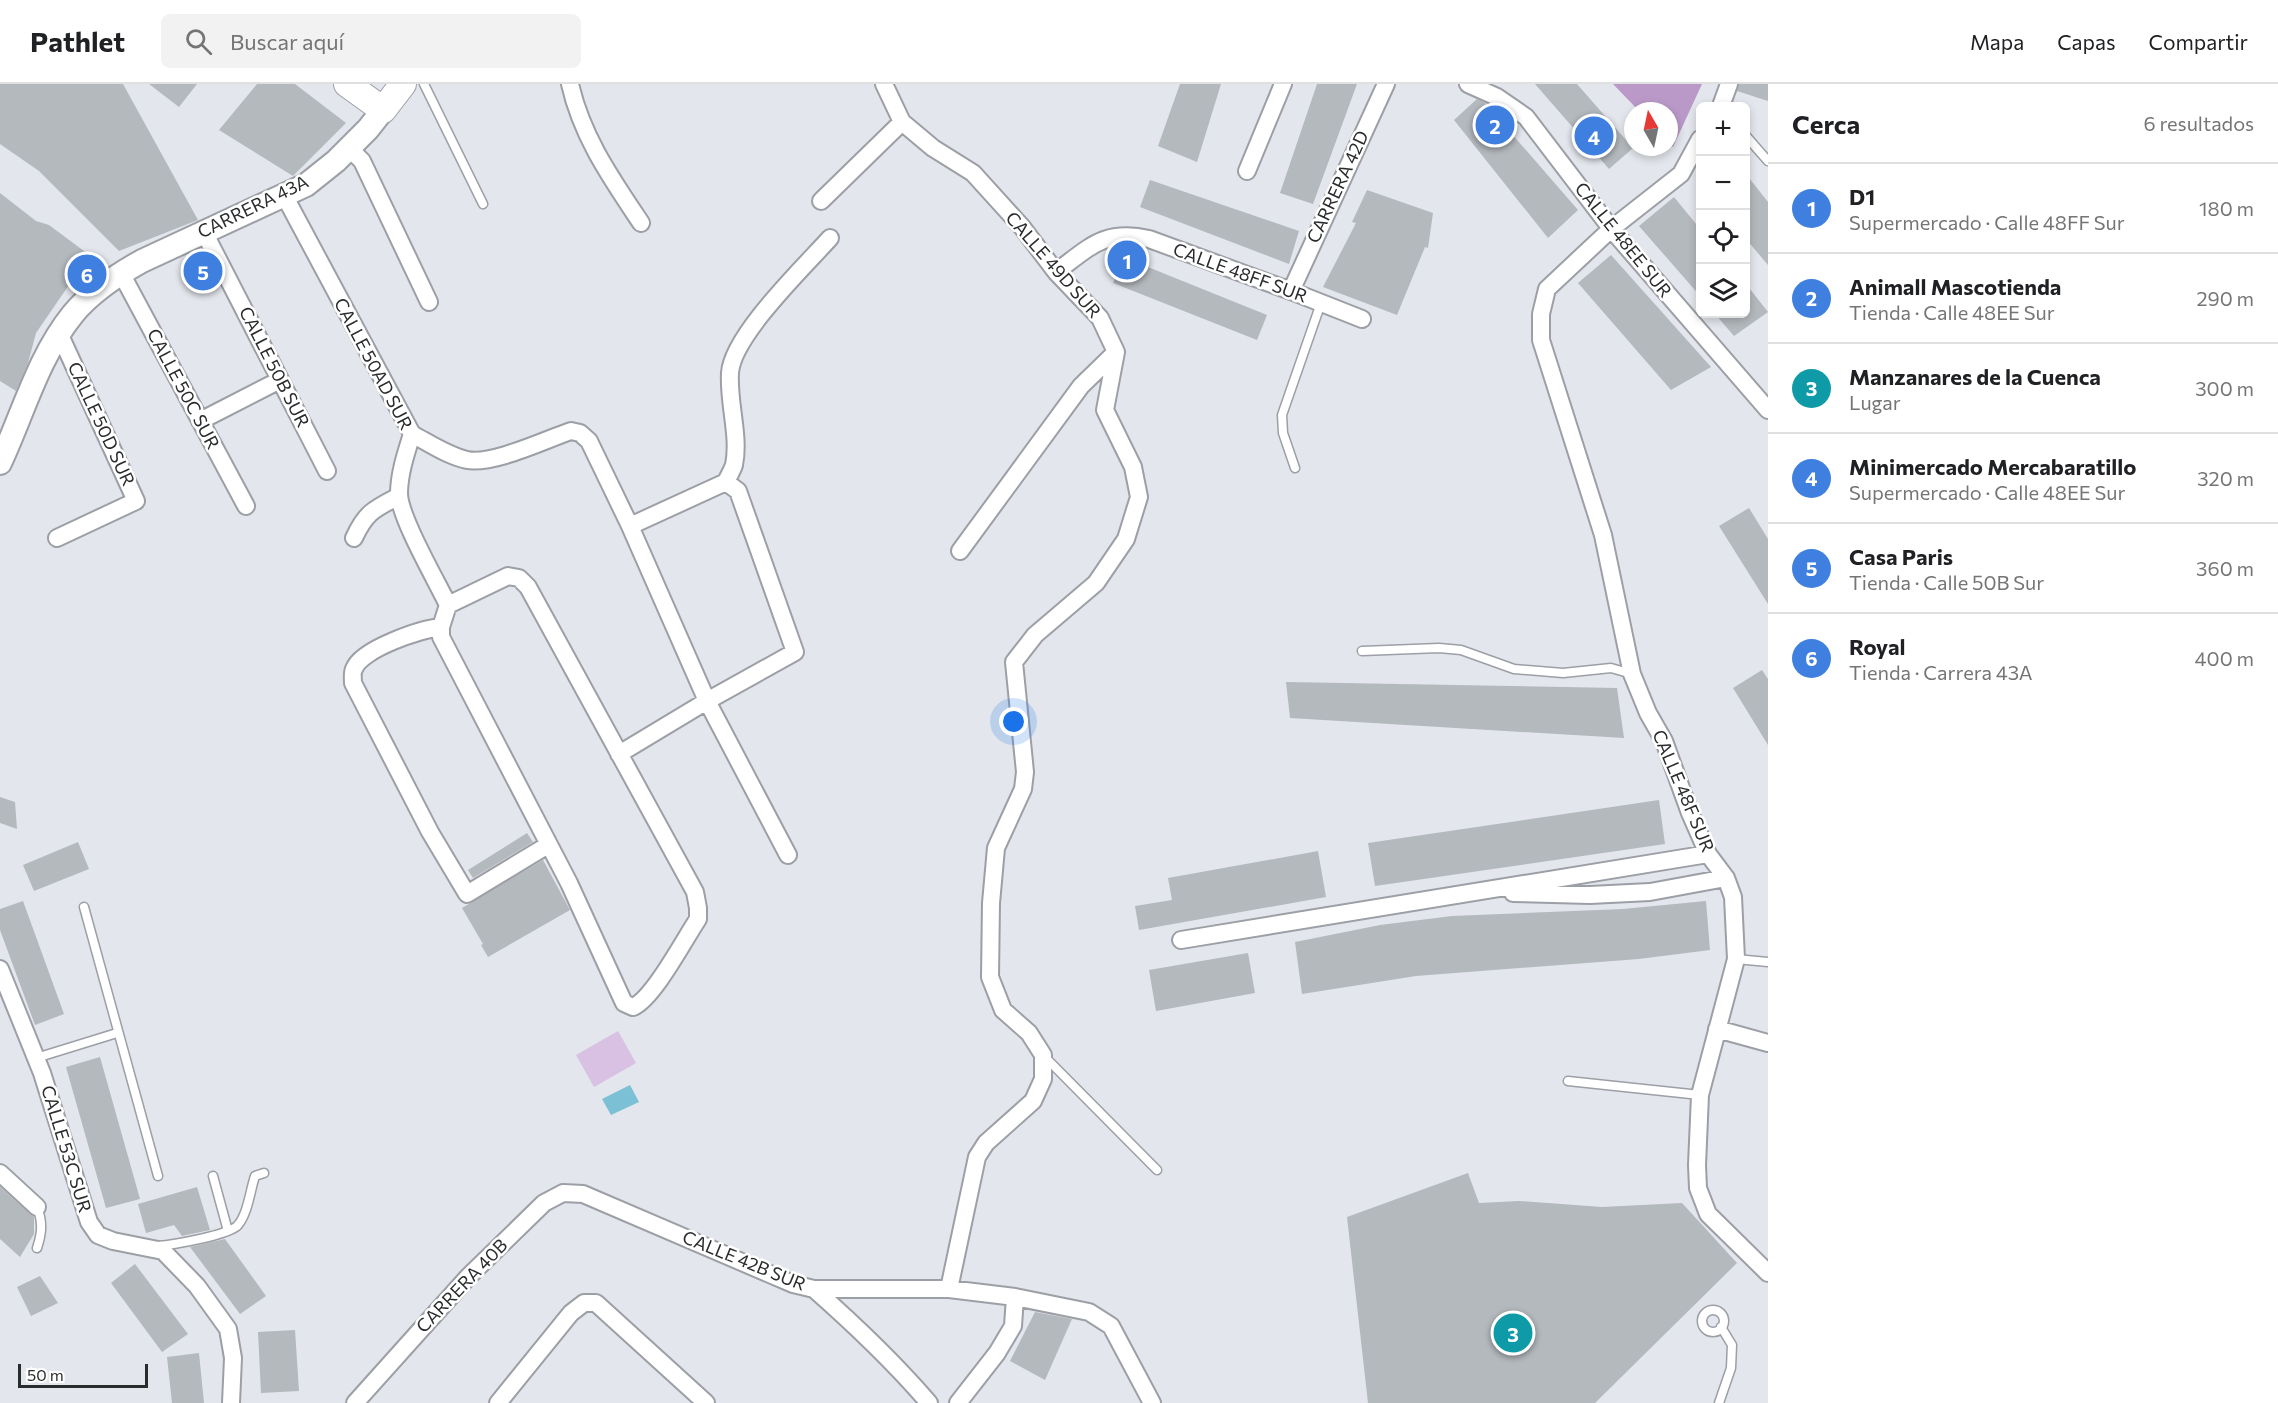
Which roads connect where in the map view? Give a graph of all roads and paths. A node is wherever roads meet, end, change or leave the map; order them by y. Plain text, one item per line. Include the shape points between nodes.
1 (347, 84) edge
2 (403, 84) edge
3 (424, 84) edge
4 (570, 84) edge
5 (884, 84) edge
6 (1283, 84) edge
7 (1386, 84) edge
8 (1468, 84) edge
9 (1729, 84) edge
10 (1722, 102) edge
11 (383, 110) junction
12 (902, 122) junction
13 (1750, 141) edge
14 (349, 148) junction
15 (1696, 148) edge
16 (1768, 161) edge
17 (1247, 171) dead end
18 (284, 195) junction
19 (821, 201) dead end
20 (483, 204) dead end
21 (641, 223) dead end
22 (1611, 229) junction
23 (204, 232) junction
24 (830, 238) dead end
25 (1056, 272) junction
26 (121, 273) junction
27 (1291, 291) junction
28 (429, 302) dead end
29 (1321, 303) junction
30 (1362, 319) dead end
31 (59, 333) junction
32 (1116, 352) junction
33 (280, 380) junction
34 (1768, 410) edge
35 (200, 421) junction
36 (412, 434) junction
37 (0, 462) edge
38 (1294, 468) dead end
39 (327, 471) dead end
40 (726, 482) junction
41 (399, 496) junction
42 (246, 506) dead end
43 (630, 526) junction
44 (57, 538) dead end
45 (354, 538) dead end
46 (960, 551) dead end
47 (448, 605) junction
48 (441, 627) junction
49 (1362, 651) dead end
50 (1632, 674) junction
51 (707, 701) junction
52 (619, 754) junction
53 (548, 845) junction
54 (1708, 854) junction
55 (788, 855) dead end
56 (1726, 878) junction
57 (1473, 892) junction
58 (84, 907) dead end
59 (1181, 940) dead end
60 (1736, 959) junction
61 (1768, 962) edge
62 (0, 969) edge
63 (1717, 1029) junction
64 (117, 1033) junction
65 (1768, 1043) edge
66 (1043, 1055) junction
67 (36, 1058) junction
68 (1568, 1081) dead end
69 (1700, 1095) junction
70 (1157, 1170) dead end
71 (0, 1173) edge
72 (264, 1173) dead end
73 (158, 1176) dead end
74 (213, 1176) dead end
75 (583, 1194) joint
76 (37, 1207) joint
77 (228, 1231) junction
78 (148, 1247) junction
79 (37, 1248) dead end
80 (1768, 1273) edge
81 (814, 1289) junction
82 (949, 1289) junction
83 (1016, 1297) junction
84 (1721, 1327) dead end
85 (231, 1403) edge
86 (355, 1403) edge
87 (498, 1403) edge
88 (706, 1403) edge
89 (929, 1403) edge
90 (958, 1403) edge
91 (1152, 1403) edge
92 (1719, 1403) edge

1 - 11 main road
2 - 11 main road, CARRERA 43A
3 - 20 lane
4 - 21 street via 593,149
5 - 12 street, CALLE 49D SUR
6 - 17 street
7 - 27 street, CARRERA 42D
8 - 22 street, CALLE 48EE SUR via 1497,97 1526,117
9 - 10 street
11 - 14 main road, CARRERA 43A
12 - 19 street
12 - 25 street, CALLE 49D SUR via 933,148 973,173
13 - 16 lane
14 - 18 main road, CARRERA 43A via 318,176
14 - 28 street via 362,161
15 - 22 street via 1681,174
18 - 23 main road, CARRERA 43A
18 - 36 street, CALLE 50AD SUR
22 - 34 street, CALLE 48EE SUR
22 - 50 street, CALLE 48F SUR via 1547,289 1541,314 1541,340 1603,535
23 - 26 main road, CARRERA 43A
23 - 33 street, CALLE 50B SUR
24 - 40 street via 737,347 730,371 734,466
25 - 27 street, CALLE 48FF SUR via 1090,246 1128,234
25 - 32 street, CALLE 49D SUR via 1101,318
26 - 31 main road, CARRERA 43A via 74,313
26 - 35 street, CALLE 50C SUR
27 - 29 street, CALLE 48FF SUR
29 - 30 street, CALLE 48FF SUR
29 - 38 lane via 1282,415
31 - 37 main road, CARRERA 43A
31 - 44 street, CALLE 50D SUR via 136,501
32 - 46 street via 1081,386
32 - 66 street via 1105,410 1133,467 1139,496 1126,539 1096,583 1035,636 1014,662 1025,772 1023,789 996,848 990,977 1003,1010 1029,1033
33 - 35 street
33 - 39 street, CALLE 50B SUR
35 - 42 street, CALLE 50C SUR
36 - 41 street, CALLE 50AD SUR
36 - 43 street via 450,455 469,460 494,459 571,431 580,433 589,441
40 - 43 street
40 - 51 street via 738,491 795,652
41 - 45 street via 362,520
41 - 47 street, CALLE 50AD SUR via 408,524
43 - 51 street
47 - 48 street
47 - 52 street via 508,576 519,578 528,587
48 - 53 street via 441,637
48 - 53 street via 425,628 366,654 354,668 353,683 430,832 467,894
49 - 50 lane via 1450,649 1514,669 1563,672 1611,668
50 - 54 street, CALLE 48F SUR via 1664,741
51 - 52 street
51 - 55 street
52 - 53 street via 695,892 698,908 698,919 641,1004 633,1008 624,1003
54 - 56 street, CALLE 48F SUR
54 - 57 street
56 - 57 street via 1650,892
56 - 60 street, CALLE 48F SUR via 1733,897
57 - 59 street
58 - 64 lane
60 - 61 lane
60 - 63 street, CALLE 48F SUR
62 - 67 street, CALLE 53C SUR
63 - 65 street
63 - 69 street, CALLE 48F SUR
64 - 67 lane
64 - 73 lane
66 - 70 lane
66 - 82 street via 1042,1079 1033,1101 986,1143 977,1157
67 - 78 street, CALLE 53C SUR via 88,1222 98,1235
68 - 69 lane
69 - 80 street, CALLE 48F SUR via 1698,1188 1708,1214
71 - 76 street
72 - 77 lane via 255,1176 242,1218
74 - 77 lane
75 - 81 street, CALLE 42B SUR via 793,1284
75 - 86 street, CARRERA 40B via 563,1192 544,1203 468,1277
76 - 79 lane via 42,1219
77 - 78 lane via 180,1244
78 - 85 street, CALLE 53C SUR via 163,1251 197,1286 228,1329 233,1358
81 - 82 street, CALLE 42B SUR
81 - 89 street via 869,1338
82 - 83 street
83 - 90 street via 1012,1326 997,1353
83 - 91 street via 1089,1312 1111,1326
84 - 92 lane via 1732,1345 1731,1368
87 - 88 street via 571,1313 584,1303 596,1303

